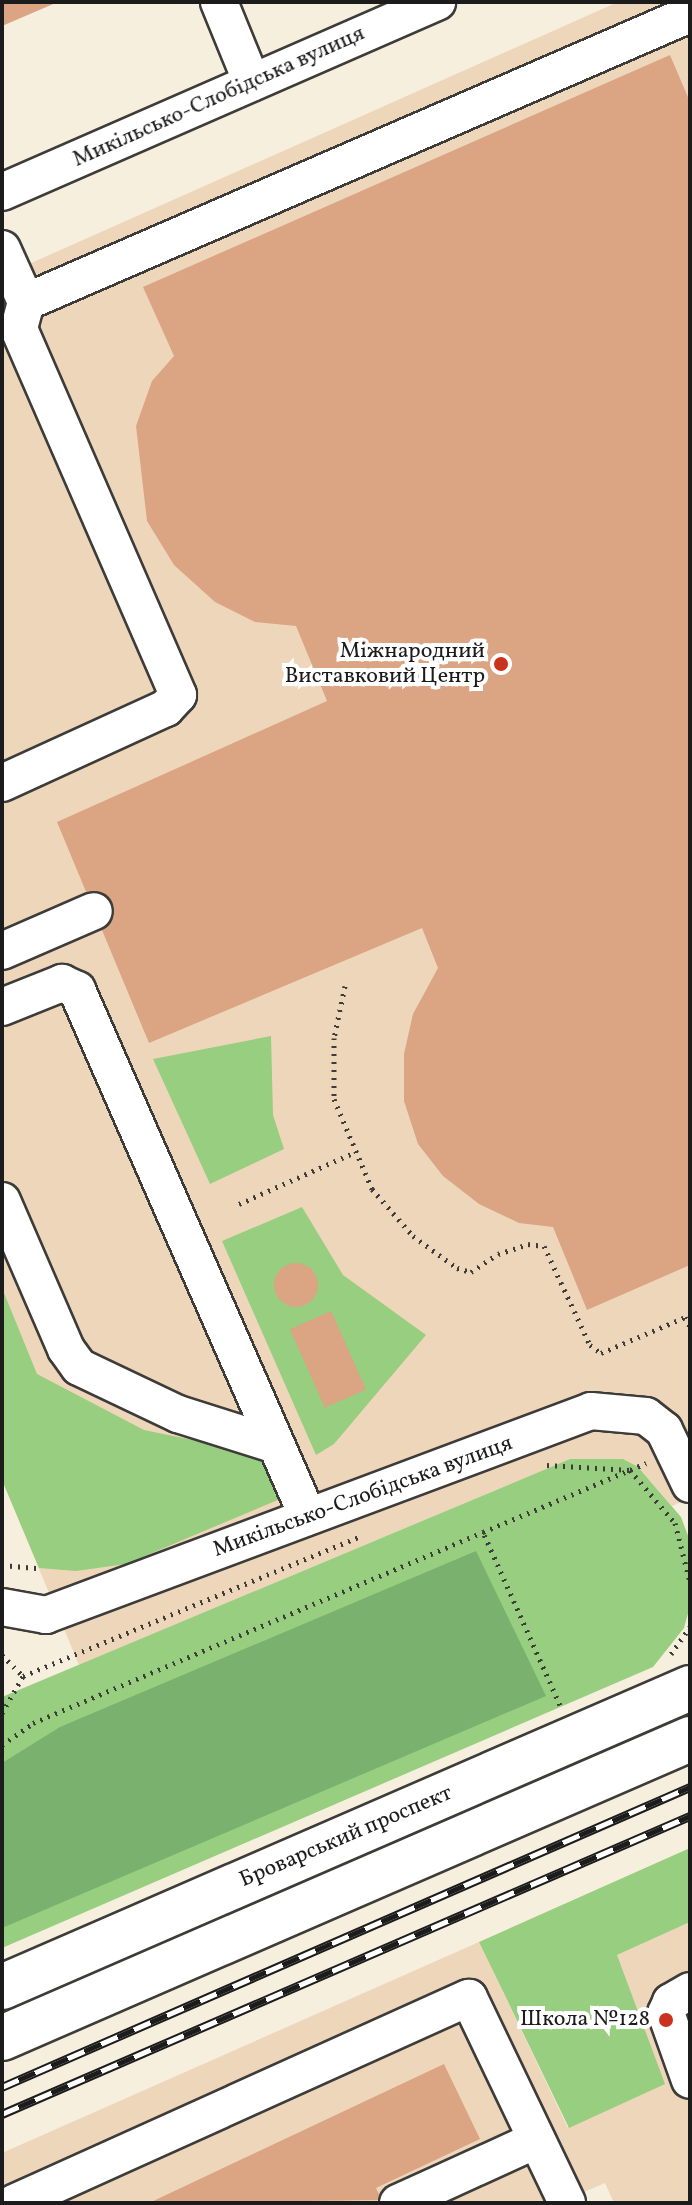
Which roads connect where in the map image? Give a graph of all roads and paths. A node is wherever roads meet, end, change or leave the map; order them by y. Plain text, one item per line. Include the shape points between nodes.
1 (219, 2) edge
2 (437, 2) edge
3 (685, 2) edge
4 (690, 13) edge
5 (252, 83) junction
6 (2, 192) edge
7 (2, 249) edge
8 (16, 322) edge
9 (2, 783) edge
10 (94, 911) dead end
11 (2, 951) edge
12 (345, 986) dead end
13 (2, 1007) edge
14 (353, 1153) junction
15 (2, 1201) edge
16 (239, 1204) dead end
17 (687, 1316) edge
18 (690, 1327) edge
19 (273, 1444) junction
20 (536, 1465) dead end
21 (630, 1470) junction
22 (686, 1472) edge
23 (308, 1517) junction
24 (372, 1532) dead end
25 (483, 1532) junction
26 (2, 1565) edge
27 (39, 1568) dead end
28 (690, 1582) edge
29 (2, 1607) edge
30 (2, 1655) edge
31 (23, 1676) junction
32 (690, 1688) edge
33 (562, 1710) dead end
34 (2, 1713) edge
35 (690, 1739) edge
36 (2, 1745) edge
37 (2, 1987) edge
38 (690, 1991) edge
39 (2, 2038) edge
40 (690, 2080) edge
41 (536, 2140) junction
42 (14, 2203) edge
43 (398, 2203) edge
44 (567, 2203) edge

1 - 5 street
2 - 5 street, Микільсько-Слобідська вулиця
3 - 4 street
4 - 8 street
5 - 6 street, Микільсько-Слобідська вулиця
7 - 8 street
8 - 9 street via 178,695 166,708
10 - 11 street
12 - 14 path via 334,1038 334,1099
13 - 19 street via 62,983 77,990
14 - 16 path
14 - 17 path via 372,1189 413,1236 457,1268 471,1272 513,1249 544,1246 595,1351 609,1351
15 - 19 street via 66,1349 79,1367 178,1414
17 - 18 path
19 - 23 street
20 - 21 path via 578,1463
21 - 22 path
21 - 25 path
21 - 28 path via 675,1523
22 - 23 street, Микільсько-Слобідська вулиця via 664,1430 646,1416 591,1411
23 - 29 street, Микільсько-Слобідська вулиця via 46,1615
24 - 31 path
25 - 33 path
25 - 36 path via 33,1723
26 - 27 path
30 - 31 path
31 - 34 path
32 - 37 main road, Броварський проспект
35 - 39 main road
38 - 40 street via 671,2002 666,2013
41 - 42 street via 469,1998
41 - 43 street
41 - 44 street

